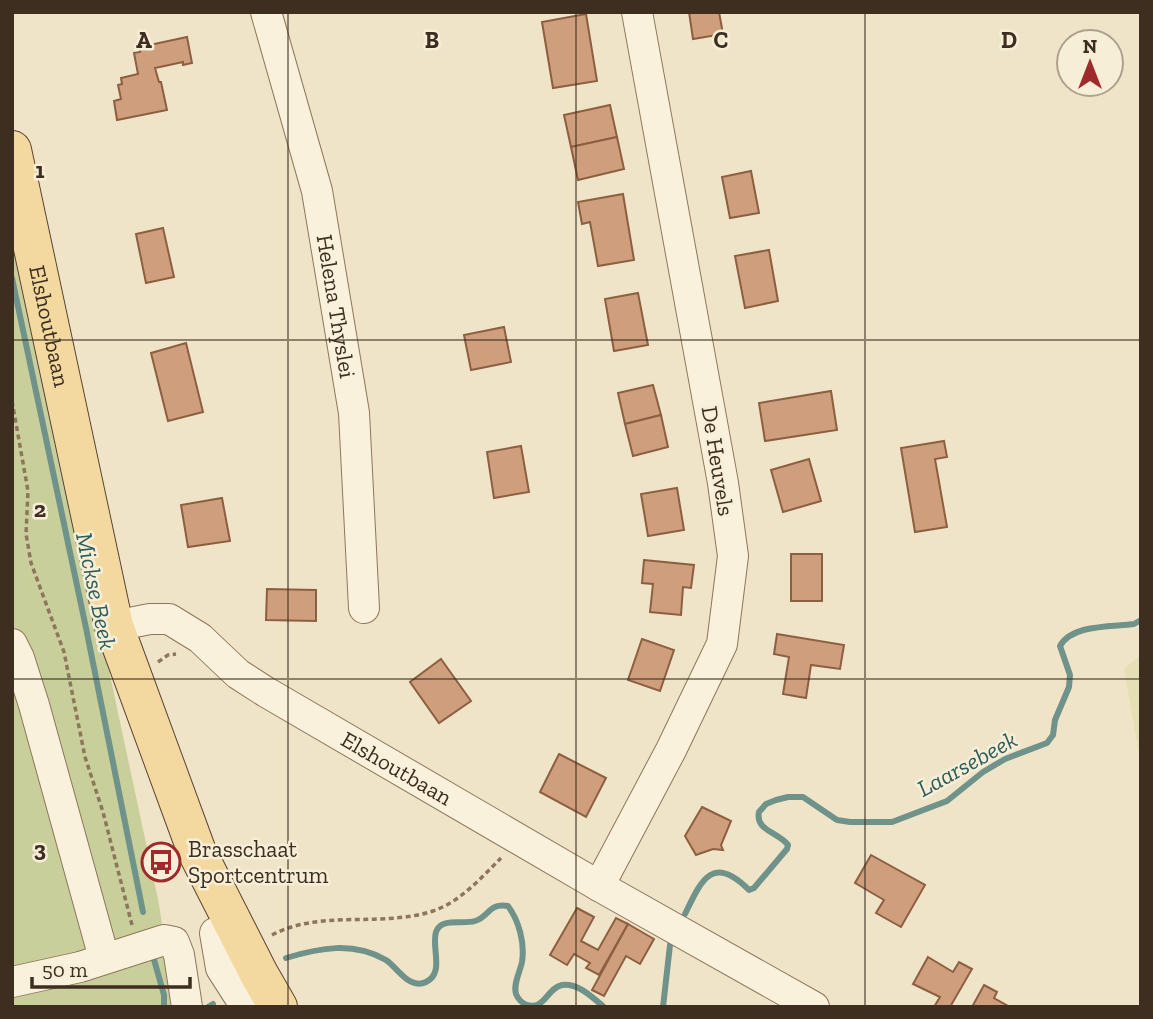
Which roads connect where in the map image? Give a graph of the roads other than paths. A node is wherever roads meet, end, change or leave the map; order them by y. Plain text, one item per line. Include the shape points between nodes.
1 (266, 12) edge
2 (637, 12) edge
3 (12, 150) edge
4 (364, 608) dead end
5 (114, 626) junction
6 (12, 644) edge
7 (599, 886) junction
8 (215, 933) junction
9 (104, 958) junction
10 (12, 982) edge
11 (187, 1007) edge
12 (246, 1007) edge
13 (256, 1007) edge
14 (278, 1007) edge
15 (814, 1007) edge

1 - 4 street, Helena Thyslei via 317,191 352,400
2 - 7 street, De Heuvels via 733,556 722,644
3 - 5 main road, Elshoutbaan
5 - 7 street, Elshoutbaan via 150,619 169,620 186,628 266,692
5 - 8 main road, Elshoutbaan via 116,666 150,783
5 - 14 main road, Elshoutbaan via 197,852
6 - 9 street via 34,705
7 - 15 street, Elshoutbaan
8 - 12 street via 220,968
8 - 13 main road, Elshoutbaan
9 - 10 street
9 - 11 street via 164,940 174,942

